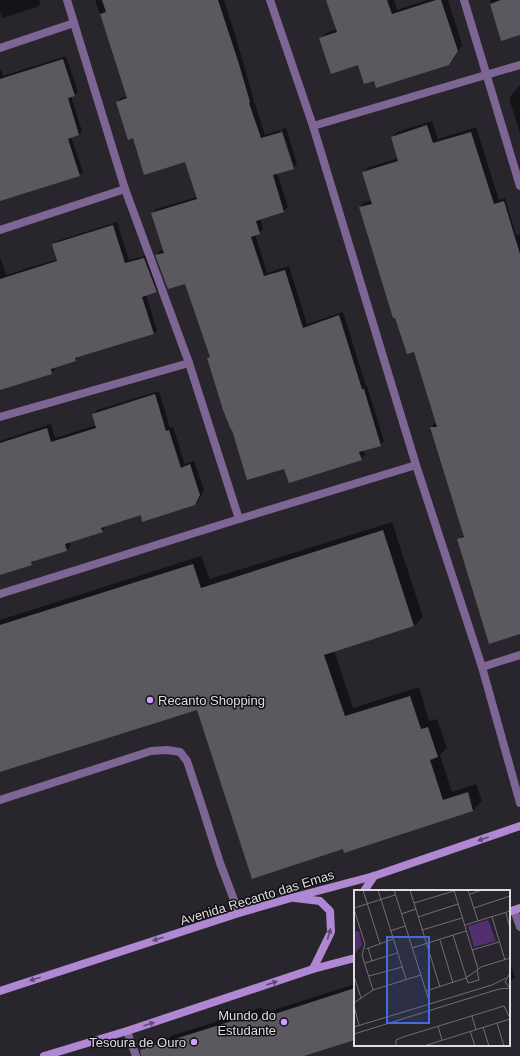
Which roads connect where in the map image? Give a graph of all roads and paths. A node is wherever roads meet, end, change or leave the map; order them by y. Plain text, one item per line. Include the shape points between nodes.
1 (67, 0) edge
2 (270, 0) edge
3 (464, 0) edge
4 (74, 23) junction
5 (0, 48) edge
6 (520, 65) edge
7 (486, 75) junction
8 (313, 126) junction
9 (520, 186) edge
10 (125, 189) junction
11 (0, 230) edge
12 (189, 363) junction
13 (0, 417) edge
14 (416, 465) junction
15 (239, 518) junction
16 (0, 594) edge
17 (520, 655) edge
18 (482, 667) junction
19 (0, 800) edge
20 (520, 803) edge
21 (520, 826) edge
22 (374, 876) junction
23 (365, 890) edge
24 (291, 898) junction
25 (514, 910) edge
26 (239, 913) junction
27 (520, 927) edge
28 (354, 958) edge
29 (313, 969) junction
30 (0, 991) edge
31 (128, 1031) junction
32 (44, 1056) edge
33 (136, 1056) edge

1 - 4 street
2 - 8 street
3 - 7 street
4 - 5 street
4 - 10 street
6 - 7 street
7 - 8 street
7 - 9 street
8 - 14 street
10 - 11 street
10 - 12 street
12 - 13 street
12 - 15 street
14 - 15 street
14 - 18 street
15 - 16 street
17 - 18 street
18 - 20 street
19 - 26 street via 151,751 180,752 187,761
21 -> 22 main road, Avenida Recanto das Emas
22 - 23 main road
22 - 24 main road, Avenida Recanto das Emas
24 - 26 main road, Avenida Recanto das Emas
29 -> 24 main road via 331,932 330,912 320,901
25 - 27 street
26 -> 30 main road, Avenida Recanto das Emas
28 - 29 main road
31 -> 29 main road
31 - 32 main road
31 - 33 street

